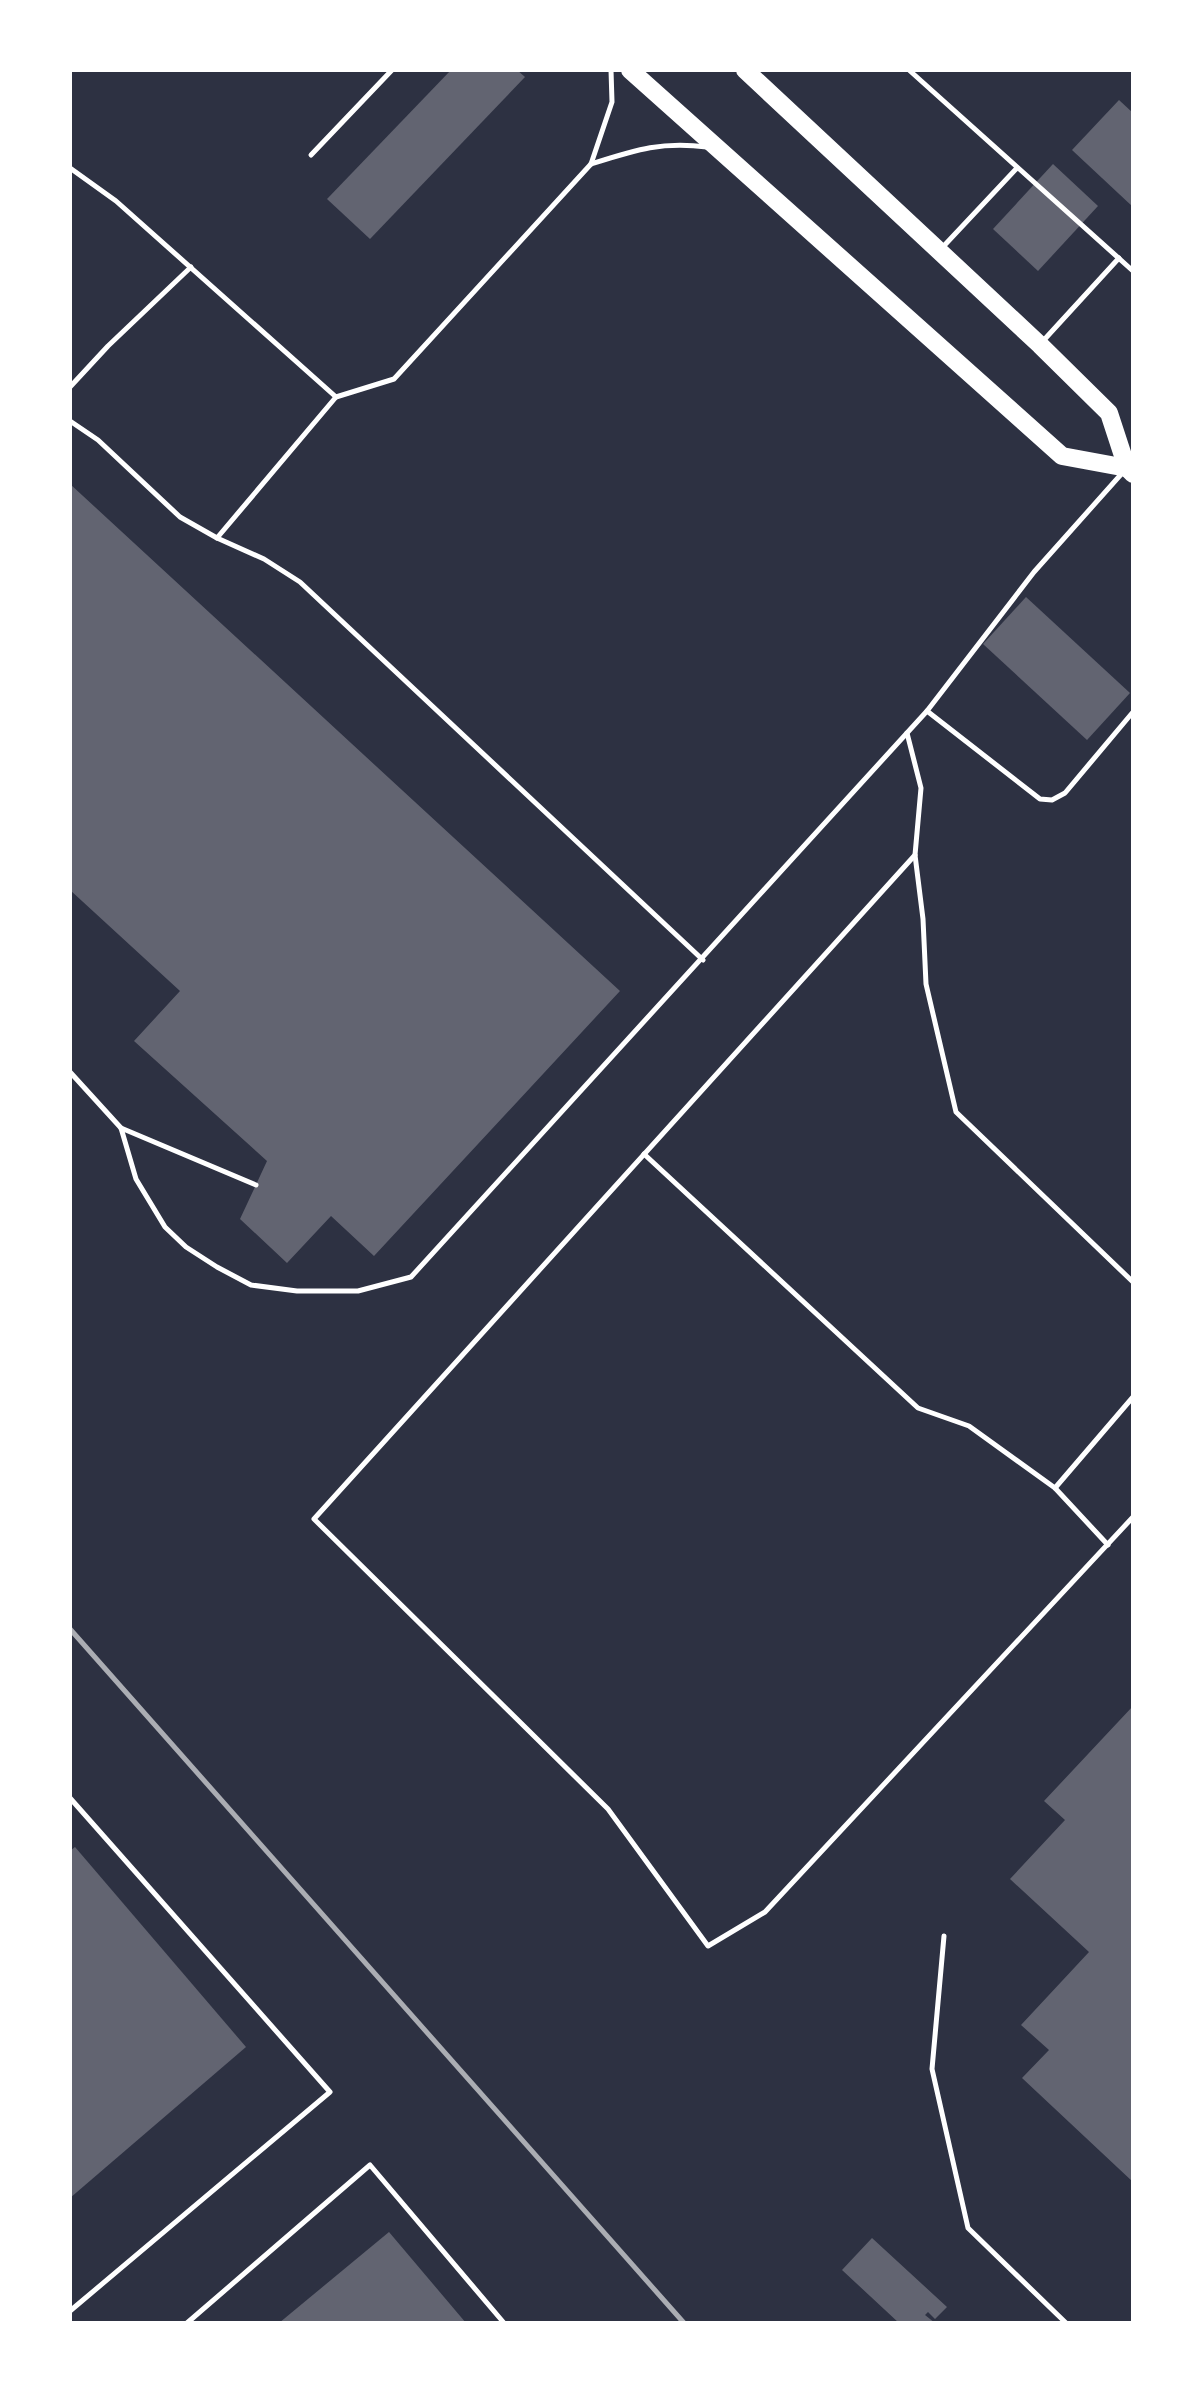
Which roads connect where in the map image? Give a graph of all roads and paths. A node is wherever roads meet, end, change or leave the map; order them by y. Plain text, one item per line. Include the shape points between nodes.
1 (392, 70) edge
2 (611, 70) edge
3 (630, 70) edge
4 (745, 70) edge
5 (909, 70) edge
6 (718, 148) junction
7 (311, 155) dead end
8 (591, 164) junction
9 (70, 168) edge
10 (1017, 168) junction
11 (939, 251) junction
12 (1119, 258) junction
13 (191, 267) junction
14 (1133, 271) edge
15 (1040, 345) junction
16 (70, 387) edge
17 (336, 397) junction
18 (70, 421) edge
19 (1130, 471) edge
20 (217, 538) junction
21 (928, 711) junction
22 (1133, 712) edge
23 (907, 733) junction
24 (915, 855) junction
25 (703, 960) junction
26 (70, 1072) edge
27 (121, 1128) junction
28 (644, 1154) junction
29 (256, 1185) dead end
30 (1133, 1282) edge
31 (1133, 1397) edge
32 (1055, 1488) junction
33 (1133, 1517) edge
34 (1108, 1545) junction
35 (70, 1798) edge
36 (944, 1936) dead end
37 (70, 2311) edge
38 (187, 2323) edge
39 (504, 2323) edge
40 (1066, 2323) edge

1 - 7 lane
2 - 8 lane via 612,102
3 - 6 main road
4 - 11 main road
5 - 10 lane
6 - 8 lane via 677,143
6 - 19 main road via 1062,456
8 - 17 lane via 394,379
9 - 13 lane via 116,201
10 - 11 lane
10 - 12 lane
11 - 15 main road
12 - 14 lane
12 - 15 lane
13 - 16 lane
13 - 17 lane
15 - 19 main road via 1109,413
17 - 20 lane
18 - 20 lane via 180,517
19 - 21 lane via 1034,572
20 - 25 lane via 300,582
21 - 22 lane via 1040,799 1052,800 1065,793
21 - 23 lane
23 - 24 lane via 920,788
23 - 25 lane
24 - 28 lane
24 - 30 lane via 926,984 956,1112
25 - 27 lane via 411,1277 358,1291 251,1285 186,1247 164,1227 136,1179
26 - 27 lane
27 - 29 lane
28 - 32 lane via 918,1408 969,1426
28 - 34 lane via 314,1518 608,1809 708,1946 765,1912
31 - 32 lane
32 - 34 lane
33 - 34 lane
35 - 37 lane via 330,2092
36 - 40 lane via 932,2070 968,2228
38 - 39 lane via 370,2165

